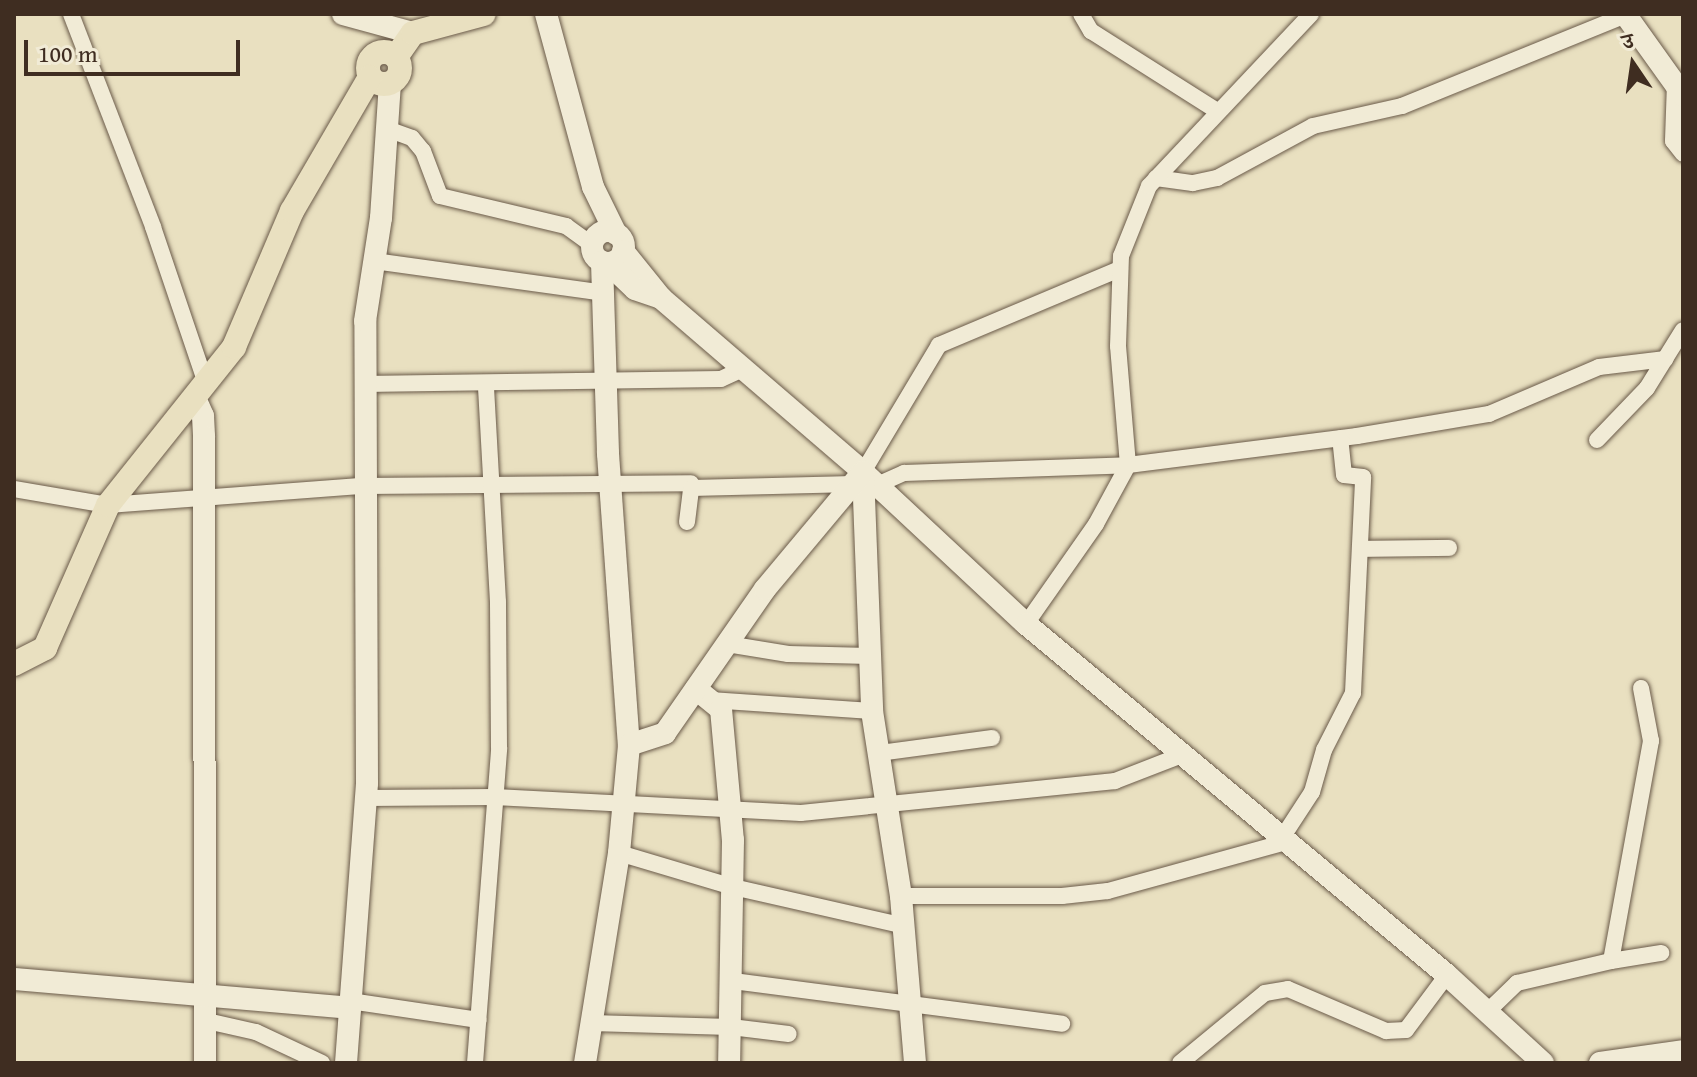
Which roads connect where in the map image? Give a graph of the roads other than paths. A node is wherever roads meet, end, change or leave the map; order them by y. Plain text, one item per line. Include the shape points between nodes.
1 (71, 14) edge
2 (343, 14) edge
3 (484, 14) edge
4 (546, 14) edge
5 (1081, 14) edge
6 (1311, 14) edge
7 (1626, 15) edge
8 (413, 33) junction
9 (380, 80) junction
10 (1679, 89) edge
11 (1217, 111) junction
12 (390, 130) junction
13 (1683, 154) edge
14 (1156, 178) junction
15 (606, 248) junction
16 (374, 261) junction
17 (1120, 269) junction
18 (605, 293) junction
19 (1683, 330) edge
20 (1666, 359) junction
21 (740, 370) junction
22 (605, 382) junction
23 (363, 384) junction
24 (486, 384) junction
25 (201, 391) junction
26 (1340, 438) junction
27 (1597, 440) dead end
28 (1128, 465) junction
29 (610, 480) junction
30 (865, 480) junction
31 (691, 483) dead end
32 (489, 484) junction
33 (363, 486) junction
34 (14, 489) edge
35 (201, 498) junction
36 (108, 505) junction
37 (687, 522) dead end
38 (1449, 548) dead end
39 (1361, 549) junction
40 (1026, 624) junction
41 (727, 644) junction
42 (870, 656) junction
43 (14, 664) edge
44 (1641, 688) dead end
45 (703, 694) junction
46 (872, 711) junction
47 (992, 738) dead end
48 (629, 745) junction
49 (879, 753) junction
50 (1182, 755) junction
51 (495, 797) junction
52 (366, 798) junction
53 (886, 802) junction
54 (623, 804) junction
55 (730, 811) junction
56 (1284, 840) junction
57 (619, 853) junction
58 (733, 887) junction
59 (901, 896) junction
60 (904, 926) junction
61 (1661, 953) dead end
62 (1611, 961) junction
63 (1447, 975) junction
64 (14, 979) edge
65 (733, 981) junction
66 (209, 994) junction
67 (911, 1003) junction
68 (350, 1005) junction
69 (1487, 1012) junction
70 (479, 1020) junction
71 (207, 1021) junction
72 (591, 1023) junction
73 (1062, 1024) dead end
74 (731, 1027) junction
75 (789, 1034) dead end
76 (1683, 1051) edge
77 (205, 1063) edge
78 (322, 1063) edge
79 (346, 1063) edge
80 (475, 1063) edge
81 (585, 1063) edge
82 (729, 1063) edge
83 (915, 1063) edge
84 (1180, 1063) edge
85 (1543, 1063) edge
86 (1600, 1063) edge

1 - 25 street via 153,227
2 - 8 street
3 - 8 main road
4 - 15 street via 583,148 582,190
5 - 11 street via 1091,31
6 - 11 street
7 - 10 street
7 - 14 street via 1402,106 1313,126 1217,178 1193,183
8 - 9 main road via 396,57 384,52 372,57
9 - 12 street
9 - 25 main road via 292,211 234,347
10 - 13 street via 1673,141
11 - 14 street
12 - 15 street via 412,138 423,151 440,196 566,226
12 - 16 street
14 - 17 street
15 - 18 street
15 - 21 street
16 - 18 street
16 - 23 street
17 - 28 street via 1118,346
17 - 30 street via 939,345
18 - 22 street
19 - 20 street
20 - 26 street via 1599,367 1489,414
20 - 27 street
21 - 22 street via 721,379
21 - 30 street
22 - 24 street
22 - 29 street
23 - 24 street
23 - 33 street
24 - 32 street
25 - 35 street
25 - 36 main road
26 - 28 street
26 - 39 street via 1344,475 1363,477
28 - 30 street via 904,473
28 - 40 street via 1096,524
29 - 31 street
29 - 32 street
29 - 48 street
30 - 37 street via 691,488
30 - 40 street
30 - 41 street via 765,589
30 - 42 street
32 - 33 street
32 - 51 street via 498,602
33 - 35 street
33 - 52 street
34 - 36 street
35 - 36 street
35 - 66 street
36 - 43 main road via 45,648
38 - 39 street
39 - 56 street via 1349,708
40 - 50 street
41 - 42 street via 788,654
41 - 45 street
42 - 46 street
44 - 62 street via 1651,741
45 - 46 street
45 - 48 street via 665,733
45 - 55 street via 721,709
46 - 49 street
47 - 49 street
48 - 54 street
49 - 53 street
50 - 53 street via 1115,781
50 - 56 street
51 - 52 street
51 - 54 street
51 - 70 street
52 - 68 street
53 - 55 street via 801,813
53 - 59 street
54 - 55 street
54 - 57 street
55 - 58 street
56 - 59 street via 1108,891
56 - 63 street
57 - 58 street
57 - 72 street
58 - 60 street
58 - 65 street
59 - 60 street
60 - 67 street
61 - 62 street
62 - 69 street via 1517,983
63 - 69 street
63 - 84 street via 1406,1030 1386,1031 1288,989 1265,993
64 - 66 street
65 - 67 street
65 - 74 street
66 - 68 street
66 - 71 street
67 - 73 street
67 - 83 street
68 - 70 street
68 - 79 street
69 - 85 street
70 - 80 street
71 - 77 street
71 - 78 street via 256,1032
72 - 74 street
72 - 81 street
74 - 75 street
74 - 82 street
76 - 86 street

